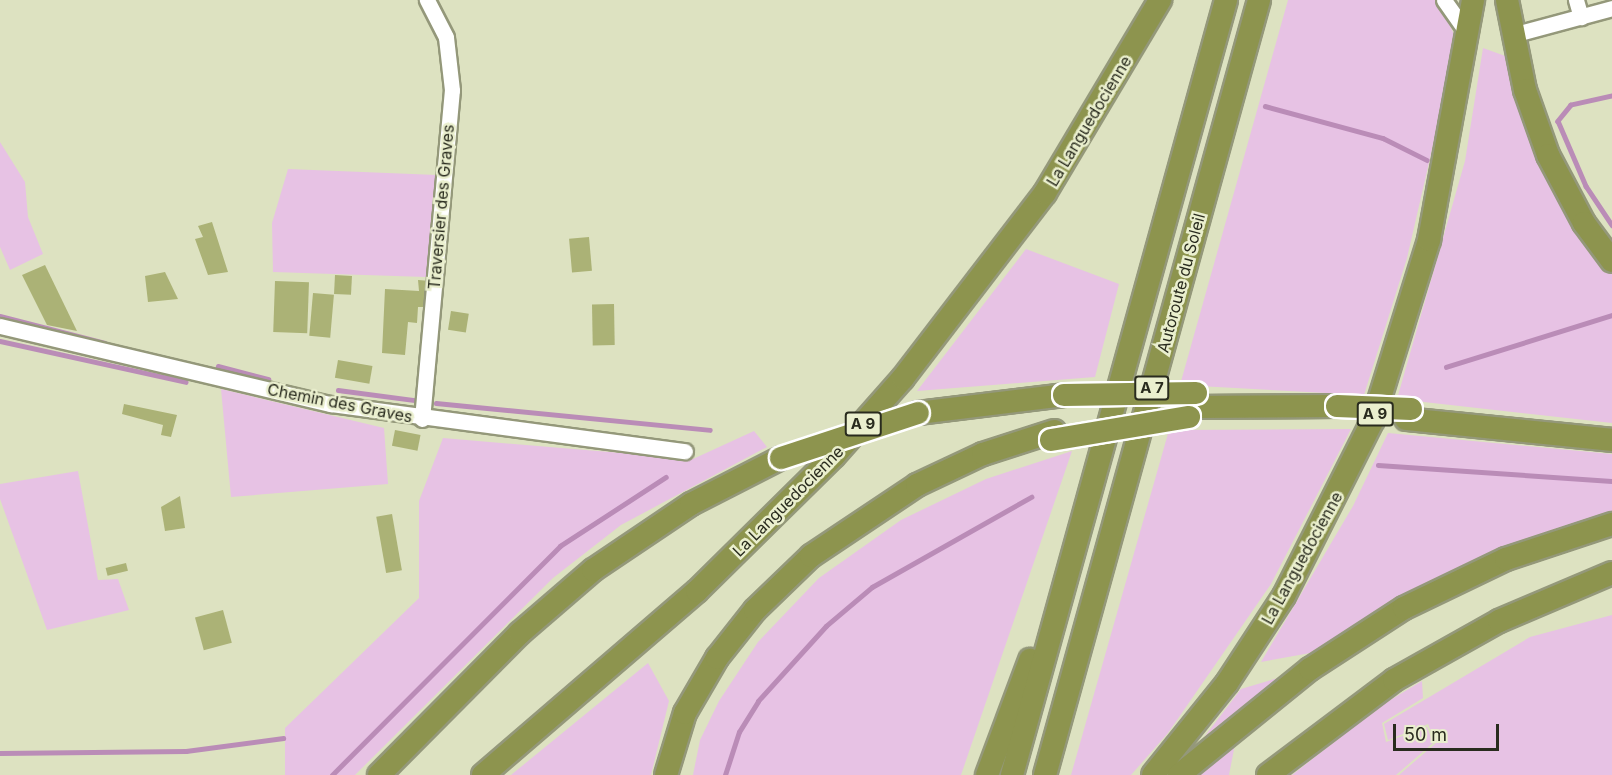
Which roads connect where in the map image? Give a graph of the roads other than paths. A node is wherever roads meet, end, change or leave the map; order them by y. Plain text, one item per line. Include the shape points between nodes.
1 (427, 0) edge
2 (1160, 0) edge
3 (1226, 0) edge
4 (1259, 0) edge
5 (1444, 0) edge
6 (1473, 0) edge
7 (1507, 0) edge
8 (1576, 0) edge
9 (1612, 8) edge
10 (1581, 17) junction
11 (1468, 34) junction
12 (1512, 35) junction
13 (1612, 261) edge
14 (0, 326) edge
15 (1192, 406) junction
16 (1409, 414) junction
17 (422, 419) junction
18 (1612, 430) edge
19 (1052, 435) junction
20 (1612, 440) edge
21 (685, 451) dead end
22 (1083, 515) junction
23 (1612, 524) edge
24 (1612, 573) edge
25 (379, 775) edge
26 (483, 775) edge
27 (666, 775) edge
28 (676, 775) edge
29 (987, 775) edge
30 (1012, 775) edge
31 (1045, 775) edge
32 (1153, 775) edge
33 (1179, 775) edge
34 (1268, 775) edge

1 - 17 street, Traversier des Graves via 446,37 452,90
2 - 26 highway, La Languedocienne / A 9 via 1045,193 903,378 834,456 697,591
3 - 22 highway, Autoroute du Soleil / A 7
4 - 31 highway, Autoroute du Soleil / A 7
5 - 11 street
6 - 11 highway, La Languedocienne / A 9
7 - 12 highway
8 - 10 street
9 - 10 street
10 - 12 street
11 - 32 highway, La Languedocienne / A 9 via 1429,240 1386,385 1358,455 1265,626
12 - 13 highway via 1548,155 1584,223
14 - 17 street, Chemin des Graves via 195,374
15 - 16 highway, bridge via 1329,408
15 - 19 highway
15 - 25 highway, bridge via 1064,394 918,413 781,458 691,504 593,570 520,633
16 - 18 highway
16 - 20 highway
17 - 21 street, Chemin des Graves
19 - 27 highway via 927,480 811,556 762,603 717,658 685,712
19 - 28 highway via 923,492 807,571 765,612 720,670 692,721
22 - 29 highway
22 - 30 highway, Autoroute du Soleil / A 7
23 - 33 highway via 1506,559 1404,608 1310,669
24 - 34 highway via 1440,653 1341,716

